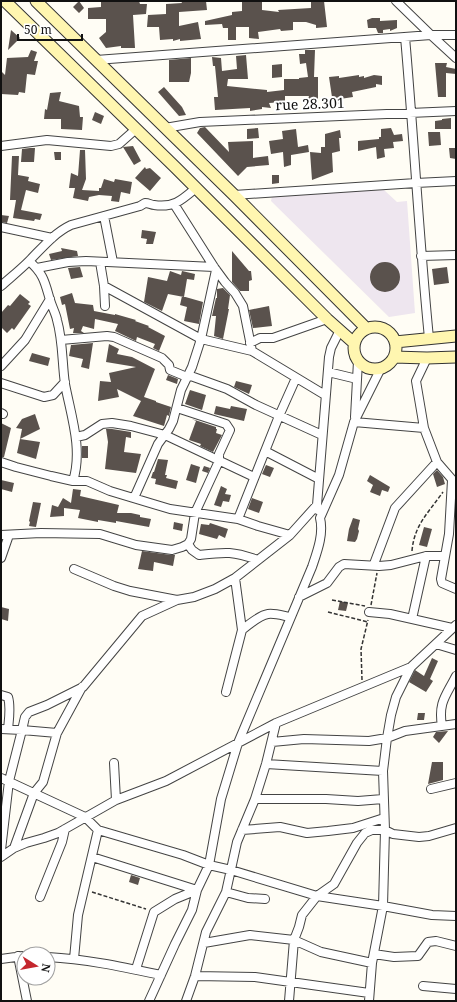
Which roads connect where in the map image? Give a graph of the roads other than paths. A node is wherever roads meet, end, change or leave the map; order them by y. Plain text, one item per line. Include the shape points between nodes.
1 (5, 1) edge
2 (36, 1) edge
3 (396, 1) edge
4 (456, 35) edge
5 (431, 36) junction
6 (405, 37) junction
7 (456, 58) edge
8 (96, 60) junction
9 (456, 111) edge
10 (412, 113) junction
11 (165, 128) junction
12 (136, 129) junction
13 (1, 146) edge
14 (456, 181) edge
15 (416, 183) junction
16 (196, 188) junction
17 (234, 195) junction
18 (174, 204) junction
19 (104, 216) junction
20 (1, 227) edge
21 (52, 238) junction
22 (456, 255) edge
23 (421, 256) junction
24 (29, 261) junction
25 (100, 262) junction
26 (113, 262) junction
27 (36, 268) junction
28 (215, 268) junction
29 (1, 286) edge
30 (104, 286) junction
31 (50, 299) junction
32 (105, 306) dead end
33 (327, 319) junction
34 (366, 328) junction
35 (340, 330) junction
36 (456, 336) edge
37 (429, 338) junction
38 (201, 339) junction
39 (61, 340) junction
40 (395, 342) junction
41 (354, 343) junction
42 (251, 347) junction
43 (394, 357) junction
44 (456, 357) edge
45 (427, 358) junction
46 (358, 361) junction
47 (1, 366) edge
48 (381, 368) junction
49 (328, 372) junction
50 (188, 376) junction
51 (296, 378) junction
52 (357, 379) junction
53 (1, 382) edge
54 (65, 382) junction
55 (325, 395) junction
56 (177, 408) junction
57 (279, 416) junction
58 (354, 422) junction
59 (424, 428) junction
60 (165, 435) junction
61 (322, 435) junction
62 (76, 437) junction
63 (265, 451) junction
64 (218, 461) junction
65 (1, 462) edge
66 (437, 462) junction
67 (254, 477) junction
68 (319, 479) junction
69 (73, 481) junction
70 (454, 482) edge
71 (134, 498) junction
72 (317, 505) junction
73 (195, 513) junction
74 (320, 518) junction
75 (238, 519) junction
76 (5, 535) edge
77 (290, 535) junction
78 (188, 544) junction
79 (426, 556) junction
80 (445, 556) junction
81 (1, 558) edge
82 (258, 560) junction
83 (376, 565) junction
84 (74, 569) dead end
85 (235, 578) junction
86 (456, 589) edge
87 (299, 597) junction
88 (177, 600) junction
89 (369, 612) road end
90 (290, 617) junction
91 (412, 619) junction
92 (454, 627) edge
93 (242, 630) junction
94 (436, 644) junction
95 (456, 650) edge
96 (411, 667) junction
97 (456, 676) edge
98 (83, 687) junction
99 (226, 692) dead end
100 (1, 695) edge
101 (276, 724) junction
102 (456, 724) edge
103 (442, 726) junction
104 (4, 729) edge
105 (22, 730) junction
106 (57, 733) junction
107 (387, 738) junction
108 (272, 742) junction
109 (238, 743) junction
110 (114, 763) dead end
111 (266, 764) junction
112 (383, 770) junction
113 (5, 780) edge
114 (456, 783) edge
115 (431, 789) dead end
116 (34, 793) junction
117 (255, 799) junction
118 (383, 799) junction
119 (116, 800) junction
120 (85, 818) junction
121 (384, 818) junction
122 (456, 828) edge
123 (65, 829) junction
124 (98, 830) junction
125 (242, 830) junction
126 (385, 830) junction
127 (14, 848) junction
128 (1, 850) edge
129 (1, 857) edge
130 (92, 857) junction
131 (209, 866) junction
132 (231, 870) junction
133 (197, 890) junction
134 (226, 892) junction
135 (317, 896) junction
136 (40, 897) dead end
137 (265, 899) dead end
138 (383, 906) junction
139 (456, 916) edge
140 (294, 940) junction
141 (204, 942) junction
142 (456, 946) edge
143 (374, 954) junction
144 (16, 957) edge
145 (56, 958) edge
146 (1, 959) edge
147 (74, 959) junction
148 (372, 963) junction
149 (136, 969) junction
150 (161, 974) junction
151 (195, 976) junction
152 (290, 983) junction
153 (25, 986) edge
154 (423, 986) dead end
155 (456, 989) edge
156 (369, 997) edge
157 (27, 1001) edge
158 (148, 1001) edge
159 (186, 1001) edge
160 (289, 1001) edge

1 - 12 main road
2 - 8 main road
3 - 5 street
4 - 5 street
5 - 6 street
5 - 7 street
6 - 8 street
6 - 10 street
8 - 11 main road
9 - 10 street, rue 28.301
10 - 11 street, rue 28.301 via 200,122
10 - 15 street
11 - 17 main road
12 - 13 street via 119,144 111,146 47,140
12 - 16 main road
14 - 15 street
15 - 17 street
15 - 23 street
16 - 18 street
16 - 33 main road
17 - 34 main road
18 - 19 street via 145,203
18 - 28 street
19 - 21 street via 63,229
19 - 26 street
20 - 21 street
21 - 24 street
22 - 23 street
23 - 37 street
24 - 27 street
24 - 29 street
25 - 26 street
25 - 27 street via 68,262
25 - 30 street
26 - 28 street
27 - 31 street via 47,286
28 - 38 street
28 - 42 street via 243,306
30 - 32 street
30 - 38 street
31 - 39 street via 58,321
31 - 47 street via 25,340
33 - 35 main road
33 - 42 street via 273,338 260,338
34 - 40 main road via 384,328
34 - 41 main road via 359,333
35 - 41 main road
35 - 49 street via 331,348
36 - 37 main road
37 - 40 main road
38 - 42 street
38 - 50 street
39 - 50 street via 114,337 162,358 170,370
39 - 54 street
40 - 43 main road
41 - 46 main road via 354,355
42 - 51 street
43 - 45 main road
43 - 48 main road
44 - 45 main road
45 - 59 street via 416,381
46 - 48 main road via 372,369
46 - 52 street
48 - 58 street
49 - 52 street
49 - 55 street
50 - 56 street via 181,390
50 - 57 street via 227,389
51 - 55 street
51 - 57 street
52 - 58 street
53 - 54 street via 44,397 53,395
54 - 62 street
55 - 61 street
56 - 60 street
56 - 64 street via 226,424 230,430
57 - 61 street
57 - 63 street
58 - 59 street
58 - 74 street via 339,475
59 - 66 street
60 - 62 street via 112,423 102,424 85,435
60 - 64 street
60 - 71 street via 158,444
61 - 68 street
62 - 69 street via 77,467
63 - 67 street
63 - 68 street
64 - 67 street
64 - 73 street
65 - 69 street
66 - 70 street
66 - 83 street via 395,508
67 - 75 street
68 - 72 street
69 - 71 street via 88,481
70 - 80 street
71 - 73 street via 170,509
72 - 74 street
72 - 77 street
73 - 75 street
73 - 78 street via 193,532
74 - 87 street via 322,524 317,554
75 - 77 street
76 - 78 street via 100,534 136,545 172,550
76 - 81 street
77 - 82 street
78 - 82 street via 199,555 229,552
79 - 80 street
79 - 83 street via 391,565
79 - 91 street
80 - 86 street via 442,583
82 - 85 street
83 - 87 street via 342,564 327,583
84 - 88 street via 130,591
85 - 88 street via 215,589
85 - 93 street
87 - 90 street
88 - 98 street via 142,616
89 - 91 street
90 - 93 street via 270,613
90 - 109 street
91 - 92 street
92 - 94 street
93 - 99 street
94 - 95 street
94 - 96 street
96 - 101 street
96 - 107 street via 396,697
97 - 103 street via 441,704
98 - 105 street via 29,712
98 - 106 street
100 - 104 street via 8,697 10,708
101 - 108 street
101 - 109 street
102 - 103 street
103 - 107 street via 405,731
104 - 105 street
105 - 106 street
105 - 113 street
106 - 116 street via 43,782
107 - 108 street via 369,741 304,739
107 - 112 street
108 - 111 street
109 - 119 street via 166,781
109 - 131 street via 221,799
110 - 119 street
111 - 112 street
111 - 117 street
112 - 118 street
113 - 116 street
113 - 128 street
114 - 115 street
116 - 120 street
116 - 127 street
117 - 118 street
117 - 125 street
118 - 121 street
119 - 120 street
120 - 123 street
120 - 124 street
121 - 125 street via 353,828 328,832 307,833 280,827
121 - 126 street
122 - 126 street via 419,837 393,834
123 - 127 street
123 - 136 street
124 - 130 street
124 - 131 street via 183,855
125 - 132 street
126 - 135 street via 372,830 364,834 334,884
126 - 138 street
127 - 129 street
130 - 133 street
130 - 147 street via 78,915
131 - 132 street
131 - 133 street
132 - 134 street
132 - 135 street
133 - 149 street via 175,899 154,912
133 - 150 street via 187,923
134 - 137 street via 248,898
134 - 141 street via 211,920
135 - 138 street
135 - 140 street via 302,915
138 - 139 street via 432,915
138 - 143 street
140 - 141 street via 250,936
140 - 148 street via 321,952
140 - 152 street
141 - 151 street
142 - 143 street via 436,941 428,942 418,956
143 - 148 street
144 - 146 street
145 - 147 street
147 - 149 street
148 - 156 street
149 - 150 street
150 - 158 street
151 - 152 street via 255,977
151 - 159 street
152 - 156 street
152 - 160 street
153 - 157 street
154 - 155 street

